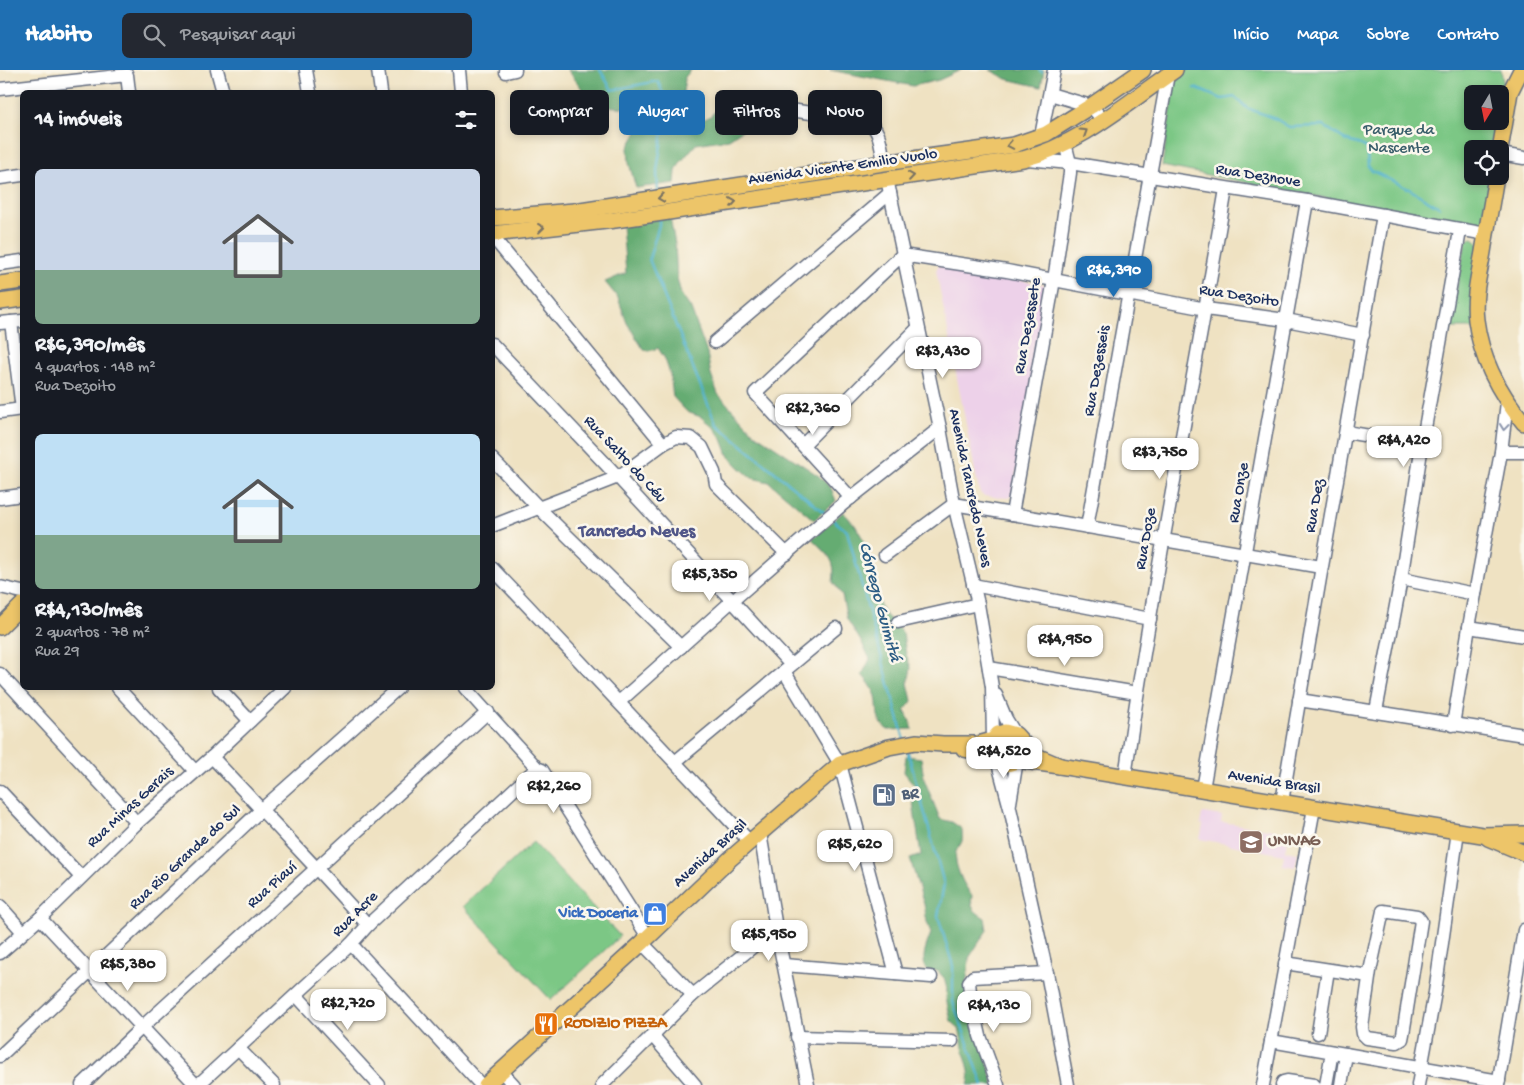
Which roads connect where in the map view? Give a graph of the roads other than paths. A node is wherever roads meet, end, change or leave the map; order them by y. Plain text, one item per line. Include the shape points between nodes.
1 (217, 70) edge
2 (306, 70) edge
3 (378, 70) edge
4 (459, 70) edge
5 (1054, 70) edge
6 (1143, 70) edge
7 (1508, 70) edge
8 (1521, 70) edge
9 (1171, 72) edge
10 (0, 90) edge
11 (129, 90) edge
12 (222, 90) edge
13 (310, 90) edge
14 (381, 90) edge
15 (461, 90) edge
16 (1510, 92) junction
17 (1050, 94) junction
18 (1091, 106) junction
19 (798, 111) edge
20 (1102, 120) junction
21 (1041, 136) junction
22 (1502, 140) edge
23 (1065, 143) junction
24 (1509, 154) edge
25 (1524, 158) edge
26 (1023, 159) junction
27 (884, 163) junction
28 (1070, 163) junction
29 (20, 175) edge
30 (1150, 176) junction
31 (0, 178) edge
32 (1494, 185) edge
33 (888, 186) junction
34 (1226, 189) junction
35 (1307, 201) junction
36 (685, 202) junction
37 (639, 209) junction
38 (1383, 215) junction
39 (495, 218) edge
40 (1460, 231) junction
41 (1486, 234) junction
42 (495, 235) edge
43 (495, 239) edge
44 (902, 255) junction
45 (20, 261) edge
46 (0, 264) edge
47 (1054, 280) junction
48 (20, 281) edge
49 (0, 284) edge
50 (1128, 293) junction
51 (20, 299) edge
52 (0, 302) edge
53 (1206, 309) junction
54 (1286, 320) junction
55 (11, 322) edge
56 (918, 328) junction
57 (1363, 335) junction
58 (715, 342) dead end
59 (495, 347) edge
60 (20, 393) edge
61 (1506, 402) junction
62 (20, 409) edge
63 (0, 412) edge
64 (1524, 423) edge
65 (940, 428) junction
66 (1346, 432) junction
67 (663, 444) junction
68 (803, 445) junction
69 (1422, 445) junction
70 (1501, 452) junction
71 (1524, 452) edge
72 (495, 462) edge
73 (618, 477) junction
74 (20, 495) edge
75 (0, 498) edge
76 (847, 501) junction
77 (954, 504) junction
78 (540, 509) junction
79 (1012, 514) junction
80 (495, 525) edge
81 (1087, 527) junction
82 (1163, 540) junction
83 (787, 554) junction
84 (1245, 554) junction
85 (885, 555) dead end
86 (1322, 567) junction
87 (495, 571) edge
88 (1401, 579) junction
89 (972, 585) junction
90 (0, 587) edge
91 (20, 592) edge
92 (1475, 594) junction
93 (732, 601) junction
94 (978, 604) junction
95 (20, 607) edge
96 (1150, 619) junction
97 (898, 622) dead end
98 (0, 627) edge
99 (1469, 627) junction
100 (836, 628) dead end
101 (1524, 636) edge
102 (681, 647) junction
103 (787, 668) junction
104 (989, 668) junction
105 (0, 674) edge
106 (992, 687) junction
107 (120, 690) edge
108 (221, 690) edge
109 (283, 690) edge
110 (396, 690) edge
111 (467, 690) edge
112 (1137, 693) junction
113 (1299, 700) junction
114 (619, 702) junction
115 (1376, 711) junction
116 (488, 712) junction
117 (250, 721) junction
118 (1453, 725) junction
119 (1524, 735) edge
120 (1019, 738) junction
121 (993, 740) junction
122 (943, 744) junction
123 (212, 757) junction
124 (994, 758) junction
125 (1017, 760) junction
126 (675, 762) junction
127 (840, 764) junction
128 (1060, 766) junction
129 (537, 768) junction
130 (195, 771) junction
131 (1125, 777) junction
132 (1203, 790) junction
133 (0, 791) edge
134 (1282, 802) junction
135 (1010, 808) junction
136 (1314, 808) junction
137 (261, 810) junction
138 (137, 823) junction
139 (1458, 831) junction
140 (1524, 834) edge
141 (1482, 835) junction
142 (755, 838) junction
143 (1524, 839) edge
144 (1524, 854) edge
145 (317, 869) junction
146 (81, 877) junction
147 (0, 906) edge
148 (40, 918) junction
149 (368, 926) junction
150 (776, 928) junction
151 (1524, 930) edge
152 (23, 932) junction
153 (645, 940) junction
154 (350, 944) junction
155 (0, 953) edge
156 (1522, 960) edge
157 (1285, 963) junction
158 (784, 965) junction
159 (1328, 970) junction
160 (90, 971) junction
161 (1047, 973) junction
162 (896, 974) junction
163 (1369, 976) junction
164 (931, 977) dead end
165 (296, 995) junction
166 (693, 995) junction
167 (142, 1028) junction
168 (1318, 1033) dead end
169 (652, 1036) junction
170 (797, 1037) junction
171 (952, 1041) dead end
172 (1271, 1041) junction
173 (238, 1048) junction
174 (1332, 1052) junction
175 (1346, 1054) junction
176 (0, 1056) edge
177 (1421, 1067) junction
178 (501, 1071) junction
179 (1498, 1083) edge
180 (82, 1085) edge
181 (197, 1085) edge
182 (274, 1085) edge
183 (379, 1085) edge
184 (481, 1085) edge
185 (486, 1085) edge
186 (514, 1085) edge
187 (602, 1085) edge
188 (694, 1085) edge
189 (808, 1085) edge
190 (998, 1085) edge
191 (1068, 1085) edge
192 (1263, 1085) edge
193 (1282, 1085) edge
194 (1314, 1085) edge
195 (1326, 1085) edge
196 (1341, 1085) edge
197 (1418, 1085) edge

1 - 12 street
2 - 13 street
3 - 14 street
4 - 15 street
5 - 17 street
6 - 18 main road, Avenida Vicente Emilio Vuolo
7 - 16 main road
8 - 16 main road
9 - 20 main road, Avenida Vicente Emilio Vuolo
9 - 30 street, Rua Dezesseis
10 - 11 street via 127,75
16 - 22 main road
17 - 18 street
17 - 21 street
18 - 20 street
18 - 21 main road, Avenida Vicente Emilio Vuolo
19 - 27 street via 871,123 877,131
23 -> 20 main road, Avenida Vicente Emilio Vuolo
21 -> 27 main road, Avenida Vicente Emilio Vuolo via 1014,145
23 - 26 main road, Avenida Vicente Emilio Vuolo
23 - 28 street, Rua Dezessete
24 - 25 street
26 - 28 street, Rua Deznove
33 -> 26 main road, Avenida Vicente Emilio Vuolo
27 - 36 main road, Avenida Vicente Emilio Vuolo
28 - 30 street, Rua Deznove
28 - 47 street, Rua Dezessete
29 - 31 street
30 - 34 street, Rua Deznove
30 - 50 street, Rua Dezesseis
32 - 41 main road
36 -> 33 main road, Avenida Vicente Emilio Vuolo
33 - 44 street, Avenida Tancredo Neves
33 - 58 street
34 - 35 street, Rua Deznove
34 - 53 street, Rua Doze
35 - 38 street, Rua Deznove
35 - 54 street, Rua Onze
36 - 37 main road, Avenida Vicente Emilio Vuolo
37 - 39 main road, Avenida Vicente Emilio Vuolo
42 -> 37 main road, Avenida Vicente Emilio Vuolo via 616,220
38 - 40 street, Rua Deznove
38 - 57 street, Rua Dez
40 - 41 street, Rua Deznove
40 - 69 street
41 - 61 main road via 1475,294 1476,320 1488,366
43 - 67 street
44 - 47 street, Rua Dezoito
44 - 56 street, Avenida Tancredo Neves
44 - 68 street via 755,393
45 - 46 street
47 - 50 street, Rua Dezoito
47 - 79 street, Rua Dezessete
48 - 49 main road
50 - 53 street, Rua Dezoito
50 - 81 street, Rua Dezesseis
51 - 52 main road
53 - 54 street, Rua Dezoito
53 - 82 street, Rua Doze
54 - 57 street, Rua Dezoito
54 - 84 street, Rua Onze
55 - 60 street
56 - 65 street, Avenida Tancredo Neves
56 - 68 street
57 - 66 street, Rua Dez
59 - 73 street, Rua Salto do Céu
61 - 64 main road
61 -> 70 street
62 - 63 street
65 - 76 street
65 - 77 street, Avenida Tancredo Neves
66 - 69 street
66 - 86 street, Rua Dez
67 - 73 street
67 - 83 street via 676,437 691,438 702,447 716,484
68 - 76 street
69 - 88 street
70 - 71 street
70 - 92 street
72 - 78 street
73 - 78 street
73 - 93 street, Rua Salto do Céu
74 - 75 street
76 - 83 street
77 - 79 street
77 - 85 street
77 - 89 street, Avenida Tancredo Neves
78 - 80 street
78 - 102 street
79 - 81 street
81 - 82 street
82 - 84 street
82 - 96 street, Rua Doze
83 - 93 street
84 - 86 street
84 - 132 street, Rua Onze
86 - 113 street, Rua Dez
87 - 114 street
88 - 92 street
88 - 115 street
89 - 94 street, Avenida Tancredo Neves
89 - 96 street
90 - 91 street
92 - 99 street
93 - 102 street
93 - 103 street, Rua Salto do Céu
94 - 97 street
94 - 104 street, Avenida Tancredo Neves
95 - 98 main road
96 - 112 street, Rua Doze
99 - 101 street
99 - 118 street
100 - 103 street
102 - 114 street
103 - 126 street
103 - 127 street, Rua Salto do Céu
104 - 106 street, Avenida Tancredo Neves
104 - 112 street
105 - 138 street
106 - 120 street via 1006,719
106 - 121 street
107 - 130 street
108 - 117 street
109 - 117 street, Rua Minas Gerais
110 - 137 street, Rua Rio Grande do Sul
111 - 116 street
112 - 131 street, Rua Doze
113 - 115 street
113 - 134 street, Rua Dez
114 - 126 street
115 - 118 street
116 - 129 street
116 - 145 street, Rua Piauí
117 - 123 street, Rua Minas Gerais
118 - 119 street
120 - 121 main road, Avenida Brasil via 1005,732
120 - 125 street via 1023,749
120 - 128 main road, Avenida Brasil via 1034,756
121 - 122 main road, Avenida Brasil via 971,745
121 - 124 street via 991,750
122 - 124 main road, Avenida Brasil
122 - 127 main road, Avenida Brasil via 916,742 889,747
123 - 130 street, Rua Minas Gerais
123 - 137 street
124 - 125 main road, Avenida Brasil via 1004,764
124 - 135 street
125 - 128 main road, Avenida Brasil
125 - 135 street
126 - 142 street
127 - 142 main road, Avenida Brasil
127 - 162 street, Rua Salto do Céu
128 - 131 main road, Avenida Brasil
129 - 149 street, Rua Acre
129 - 153 street via 542,770
130 - 138 street, Rua Minas Gerais
131 - 132 main road, Avenida Brasil
132 - 134 main road, Avenida Brasil
133 - 146 street
134 - 136 main road, Avenida Brasil
135 - 161 street
136 - 139 main road, Avenida Brasil
136 - 157 street
137 - 145 street
137 - 160 street, Rua Rio Grande do Sul
138 - 146 street, Rua Minas Gerais
139 - 141 main road, Avenida Brasil
139 - 177 street
140 - 141 main road, Avenida Brasil
141 - 144 main road, Avenida Brasil
142 - 150 street
142 - 153 main road, Avenida Brasil
143 - 144 main road
145 - 149 street
145 - 167 street, Rua Piauí
146 - 148 street, Rua Minas Gerais
147 - 152 street
148 - 152 street, Rua Minas Gerais
148 - 160 street
149 - 154 street, Rua Acre
150 - 158 street
150 - 166 street
151 - 156 street
152 - 155 street, Rua Minas Gerais
153 - 166 street
153 - 178 main road, Avenida Brasil
154 - 165 street, Rua Acre
154 - 184 street
156 - 179 street
157 - 159 street
157 - 172 street
158 - 162 street
158 - 170 street
159 - 163 street
159 - 168 street
160 - 167 street
160 - 176 street, Rua Rio Grande do Sul
161 - 190 street via 973,977 969,982 980,1036
161 - 191 street
162 - 164 street
163 - 163 street via 1383,911 1420,918 1403,1034 1397,1042 1367,1038 1363,1034
165 - 173 street, Rua Acre
165 - 183 street
166 - 169 street
167 - 180 street, Rua Piauí
167 - 181 street
169 - 187 street
169 - 188 street
170 - 171 street
170 - 189 street
172 - 174 street
172 - 192 street
173 - 181 street, Rua Acre
173 - 182 street
174 - 175 street
174 - 195 street
175 - 177 street
175 - 196 street
177 - 179 street
177 - 197 street
178 - 185 main road, Avenida Brasil
178 - 186 street
193 - 194 street via 1287,1081

